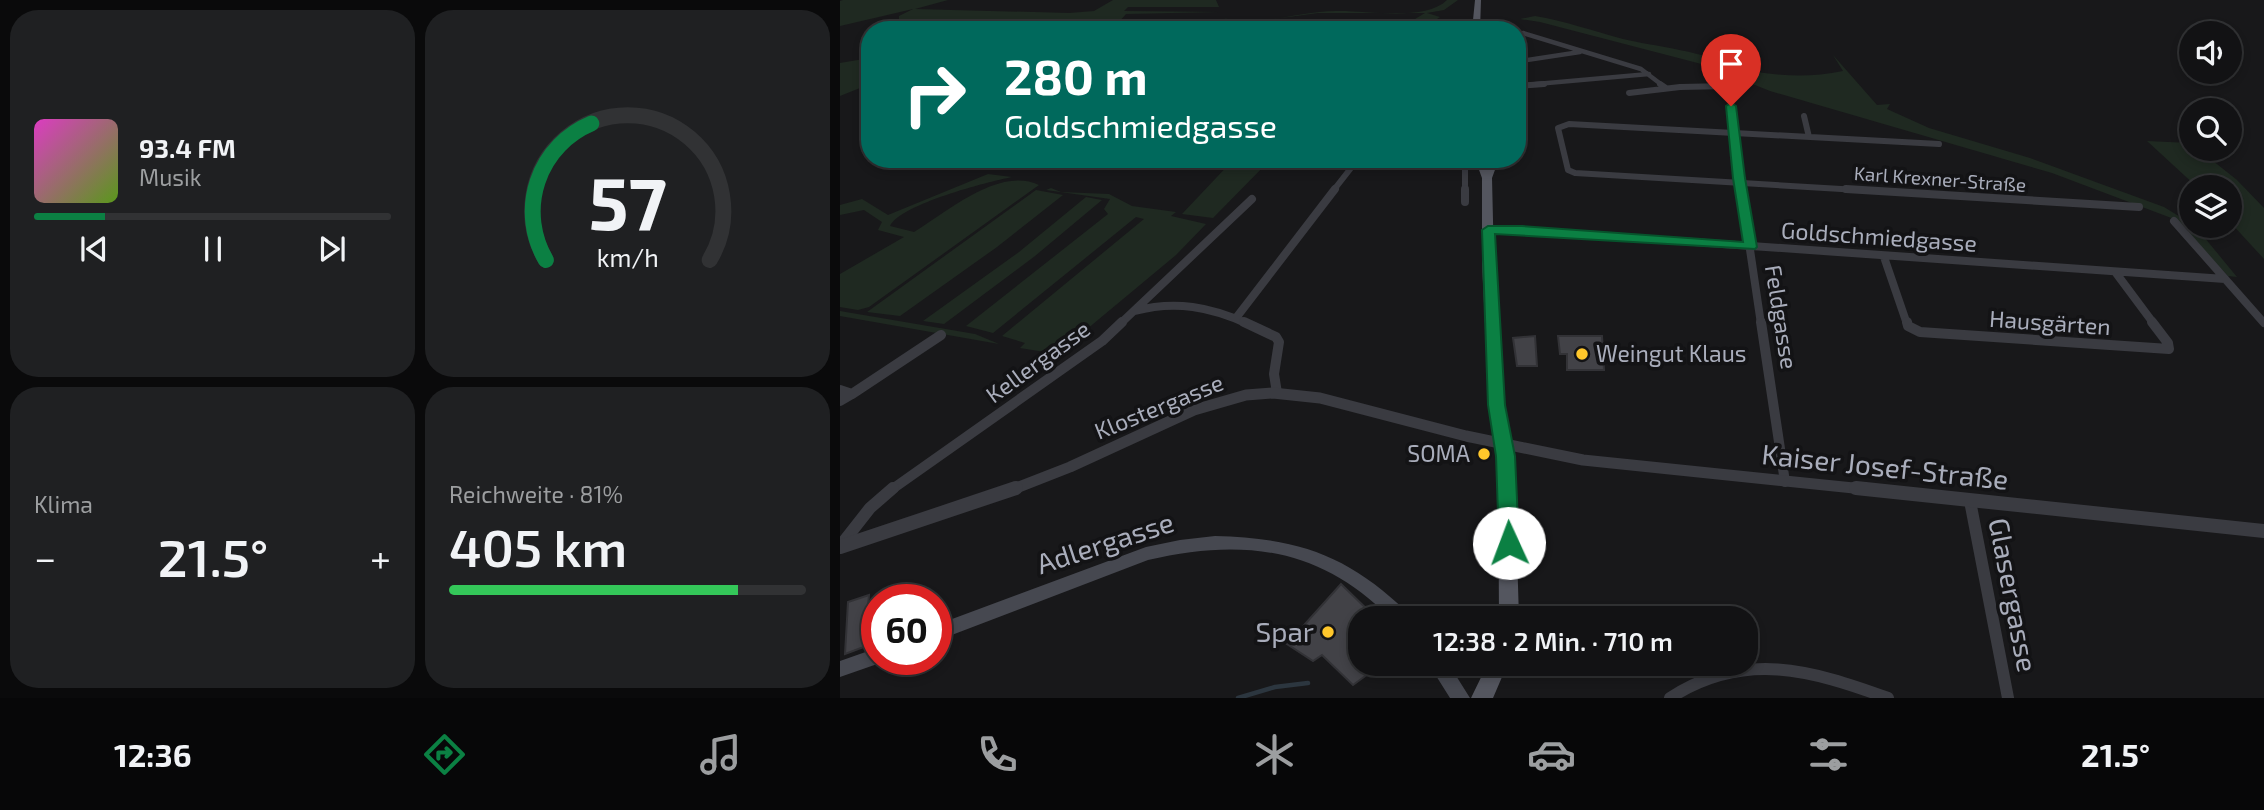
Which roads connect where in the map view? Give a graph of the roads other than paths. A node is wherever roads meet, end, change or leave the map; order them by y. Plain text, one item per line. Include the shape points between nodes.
1 (1478, 1) edge
2 (1476, 21) edge
3 (1526, 34) edge
4 (1581, 52) junction
5 (1526, 60) edge
6 (1649, 74) junction
7 (1728, 75) dead end
8 (1526, 85) edge
9 (1728, 86) junction
10 (1666, 88) junction
11 (1629, 93) dead end
12 (1804, 116) dead end
13 (1734, 133) junction
14 (1809, 137) junction
15 (1938, 144) dead end
16 (1351, 168) edge
17 (1465, 168) edge
18 (1483, 168) edge
19 (1491, 168) edge
20 (1487, 178) junction
21 (1740, 182) junction
22 (1252, 199) dead end
23 (1465, 202) dead end
24 (2139, 207) dead end
25 (2174, 221) dead end
26 (1488, 230) junction
27 (1751, 247) junction
28 (1884, 257) junction
29 (2116, 273) junction
30 (2225, 279) junction
31 (1135, 311) junction
32 (1236, 318) junction
33 (2264, 323) edge
34 (941, 335) dead end
35 (840, 390) edge
36 (1277, 393) junction
37 (852, 394) junction
38 (840, 401) edge
39 (1503, 444) junction
40 (1786, 482) junction
41 (1970, 501) junction
42 (2264, 531) edge
43 (840, 547) edge
44 (1389, 606) edge
45 (1509, 606) edge
46 (952, 627) edge
47 (861, 662) edge
48 (840, 669) edge
49 (1446, 676) edge
50 (1492, 676) edge
51 (1461, 698) edge
52 (1482, 698) edge
53 (1670, 698) edge
54 (1888, 698) edge
55 (2008, 698) edge

1 - 2 main road
3 - 4 street
4 - 5 street
4 - 6 street
6 - 8 street
6 - 10 street
7 - 9 street, Feldgasse
9 - 10 street
9 - 13 street, Feldgasse
10 - 11 street
12 - 14 street
13 - 14 street
13 - 21 street, Feldgasse
13 - 21 street, Karl Krexner-Straße via 1569,124 1558,128 1571,172
14 - 15 street
16 - 32 street
17 - 23 street
18 - 20 main road
19 - 20 main road
20 - 26 main road
21 - 24 street, Karl Krexner-Straße
21 - 27 street, Feldgasse
22 - 31 street, Kellergasse
25 - 30 street
26 - 27 street, Goldschmiedgasse
26 - 39 main road
27 - 28 street, Goldschmiedgasse
27 - 40 street, Feldgasse
28 - 29 street, Goldschmiedgasse
28 - 29 street, Hausgärten via 1908,326 1920,332 2169,349
29 - 30 street, Goldschmiedgasse
30 - 33 street
31 - 32 street via 1174,304 1204,307
31 - 43 street, Kellergasse via 1075,362 894,488 870,508
32 - 36 street via 1279,340 1274,374
34 - 37 street
35 - 37 street
36 - 39 street, Klostergasse
36 - 43 street, Klostergasse via 1210,404 1069,467 909,527
37 - 38 street
39 - 40 street, Kaiser Josef-Straße via 1583,460
39 - 45 main road
40 - 41 street, Kaiser Josef-Straße
41 - 42 street, Kaiser Josef-Straße
41 - 55 street, Glasergasse
44 - 46 main road, Adlergasse via 1365,583 1318,558 1261,544 1208,542 1146,554
47 - 48 main road
49 - 51 main road
50 - 52 main road
53 - 54 street via 1707,676 1765,670 1820,675

